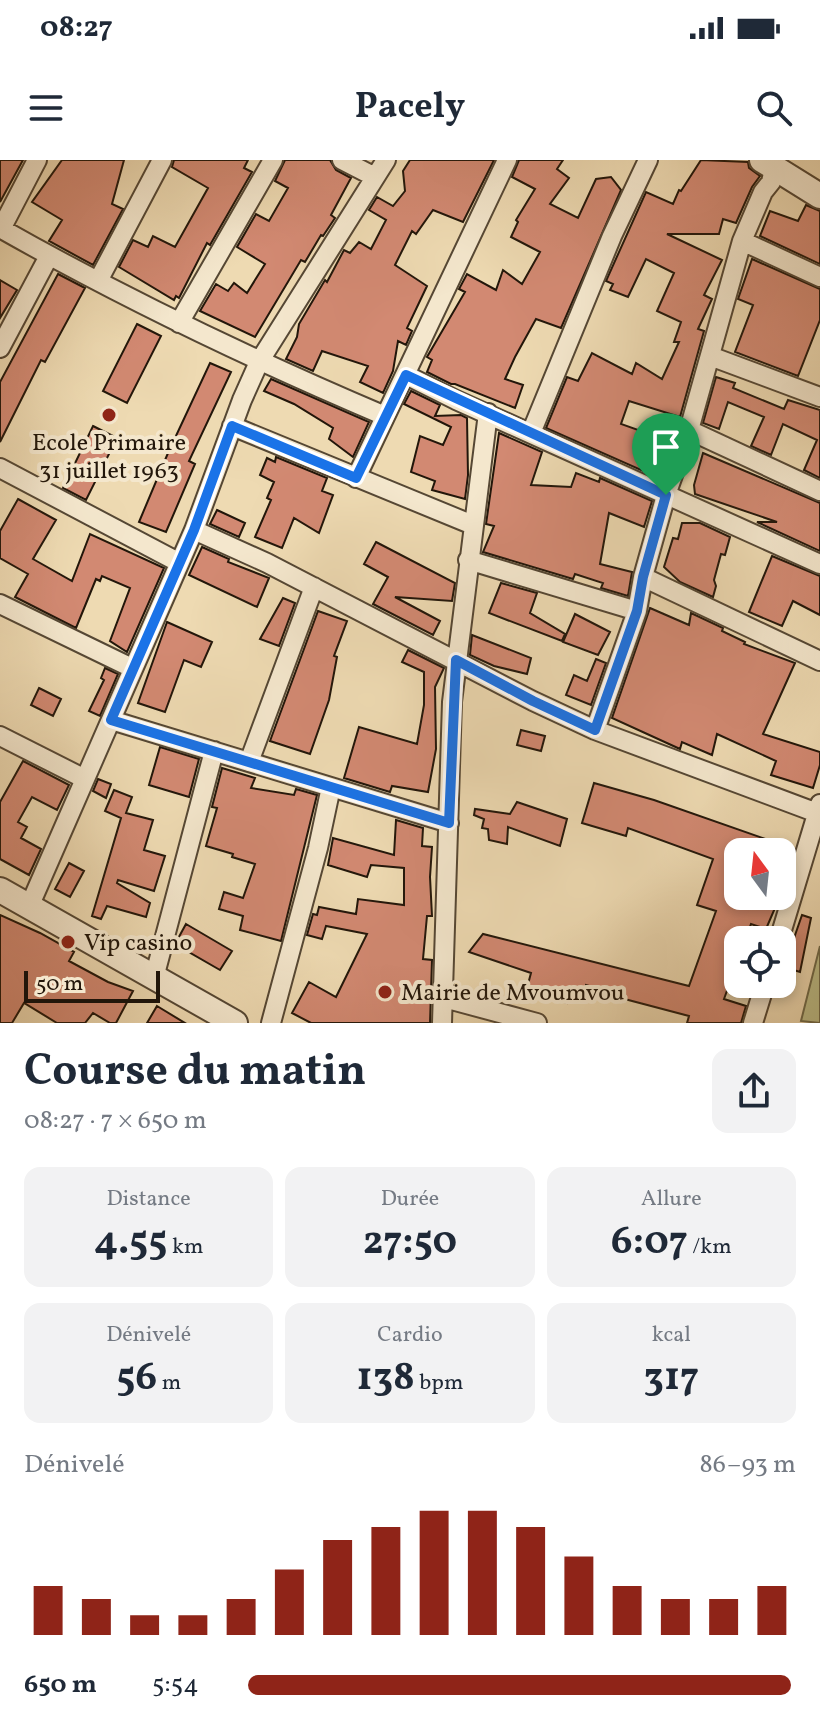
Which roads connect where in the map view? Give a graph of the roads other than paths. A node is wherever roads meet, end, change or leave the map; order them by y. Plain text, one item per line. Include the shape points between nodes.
1 (37, 160) edge
2 (162, 160) edge
3 (273, 160) edge
4 (342, 160) edge
5 (386, 160) edge
6 (507, 160) edge
7 (648, 160) edge
8 (767, 163) edge
9 (375, 177) junction
10 (820, 196) edge
11 (1, 229) edge
12 (742, 241) junction
13 (49, 256) junction
14 (820, 277) edge
15 (98, 281) junction
16 (179, 323) junction
17 (0, 348) edge
18 (710, 356) junction
19 (259, 362) junction
20 (406, 375) junction
21 (820, 397) edge
22 (488, 413) junction
23 (385, 416) junction
24 (232, 426) junction
25 (689, 430) junction
26 (531, 433) junction
27 (0, 468) edge
28 (356, 478) junction
29 (820, 491) edge
30 (666, 495) junction
31 (473, 525) junction
32 (194, 530) junction
33 (468, 560) junction
34 (178, 562) junction
35 (820, 564) edge
36 (643, 577) junction
37 (314, 587) junction
38 (0, 604) edge
39 (637, 611) junction
40 (456, 660) junction
41 (820, 661) edge
42 (132, 668) junction
43 (111, 720) junction
44 (595, 730) junction
45 (0, 736) edge
46 (214, 751) junction
47 (249, 762) junction
48 (85, 779) junction
49 (331, 787) junction
50 (819, 810) edge
51 (449, 823) junction
52 (2, 893) edge
53 (29, 907) junction
54 (783, 926) edge
55 (154, 978) junction
56 (444, 998) junction
57 (761, 998) edge
58 (235, 1023) edge
59 (271, 1023) edge
60 (442, 1023) edge
61 (537, 1023) edge
62 (753, 1023) edge

1 - 11 street
2 - 15 street
3 - 16 street
4 - 9 street
5 - 9 street
6 - 20 street
7 - 26 street
8 - 10 street
8 - 12 street via 771,182
9 - 19 street
11 - 13 street
12 - 14 street
12 - 18 street
13 - 15 street
13 - 17 street
15 - 16 street
16 - 19 street
18 - 21 street
18 - 25 street
19 - 23 street
19 - 24 street
20 - 22 street
20 - 23 street
22 - 26 street
22 - 31 street
23 - 28 street
24 - 28 street
24 - 32 street
25 - 29 street
25 - 30 street
26 - 30 street
27 - 34 street
28 - 31 street
30 - 35 street
30 - 36 street
31 - 33 street
32 - 34 street
32 - 37 street
33 - 39 street
33 - 40 street
34 - 42 street
36 - 39 street
36 - 41 street
37 - 40 street
37 - 47 street
38 - 42 street
39 - 44 street
40 - 44 street
40 - 51 street
42 - 43 street
43 - 46 street
43 - 48 street
44 - 50 street
45 - 48 street
46 - 47 street
46 - 55 street
47 - 49 street
48 - 53 street
49 - 51 street
49 - 59 street
50 - 54 street
51 - 56 street
52 - 53 street
53 - 55 street
55 - 58 street
56 - 60 street
56 - 61 street
57 - 62 street

